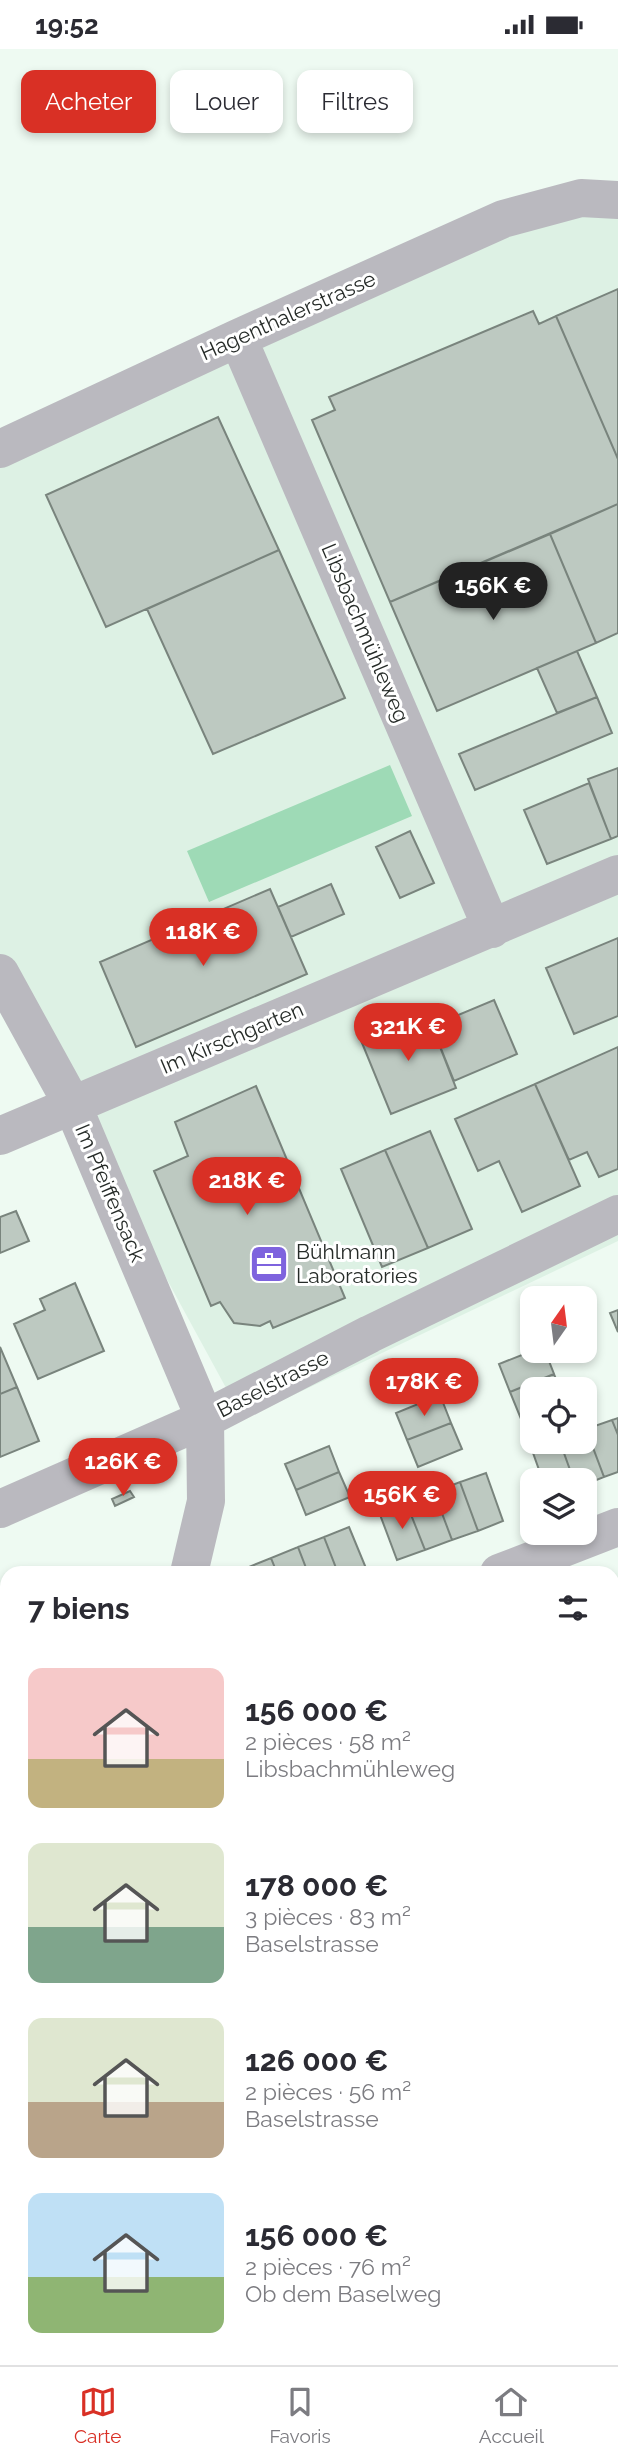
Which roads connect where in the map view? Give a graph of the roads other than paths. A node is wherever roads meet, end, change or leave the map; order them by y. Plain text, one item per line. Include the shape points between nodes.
1 (600, 199) edge
2 (239, 338) junction
3 (0, 449) edge
4 (618, 874) edge
5 (492, 929) junction
6 (0, 973) edge
7 (72, 1104) junction
8 (0, 1136) edge
9 (618, 1214) edge
10 (205, 1419) junction
11 (0, 1509) edge
12 (618, 1527) edge
13 (191, 1566) edge
14 (517, 1566) edge

1 - 2 street, Hagenthalerstrasse via 503,219
2 - 3 street, Hagenthalerstrasse
2 - 5 street, Libsbachmühleweg
4 - 5 street, Im Kirschgarten
5 - 7 street, Im Kirschgarten
6 - 7 street, Im Pfeiffensack
7 - 8 street, Im Kirschgarten
7 - 10 street, Im Pfeiffensack
9 - 10 street, Baselstrasse
10 - 11 street, Baselstrasse
10 - 13 street via 206,1501
12 - 14 street

